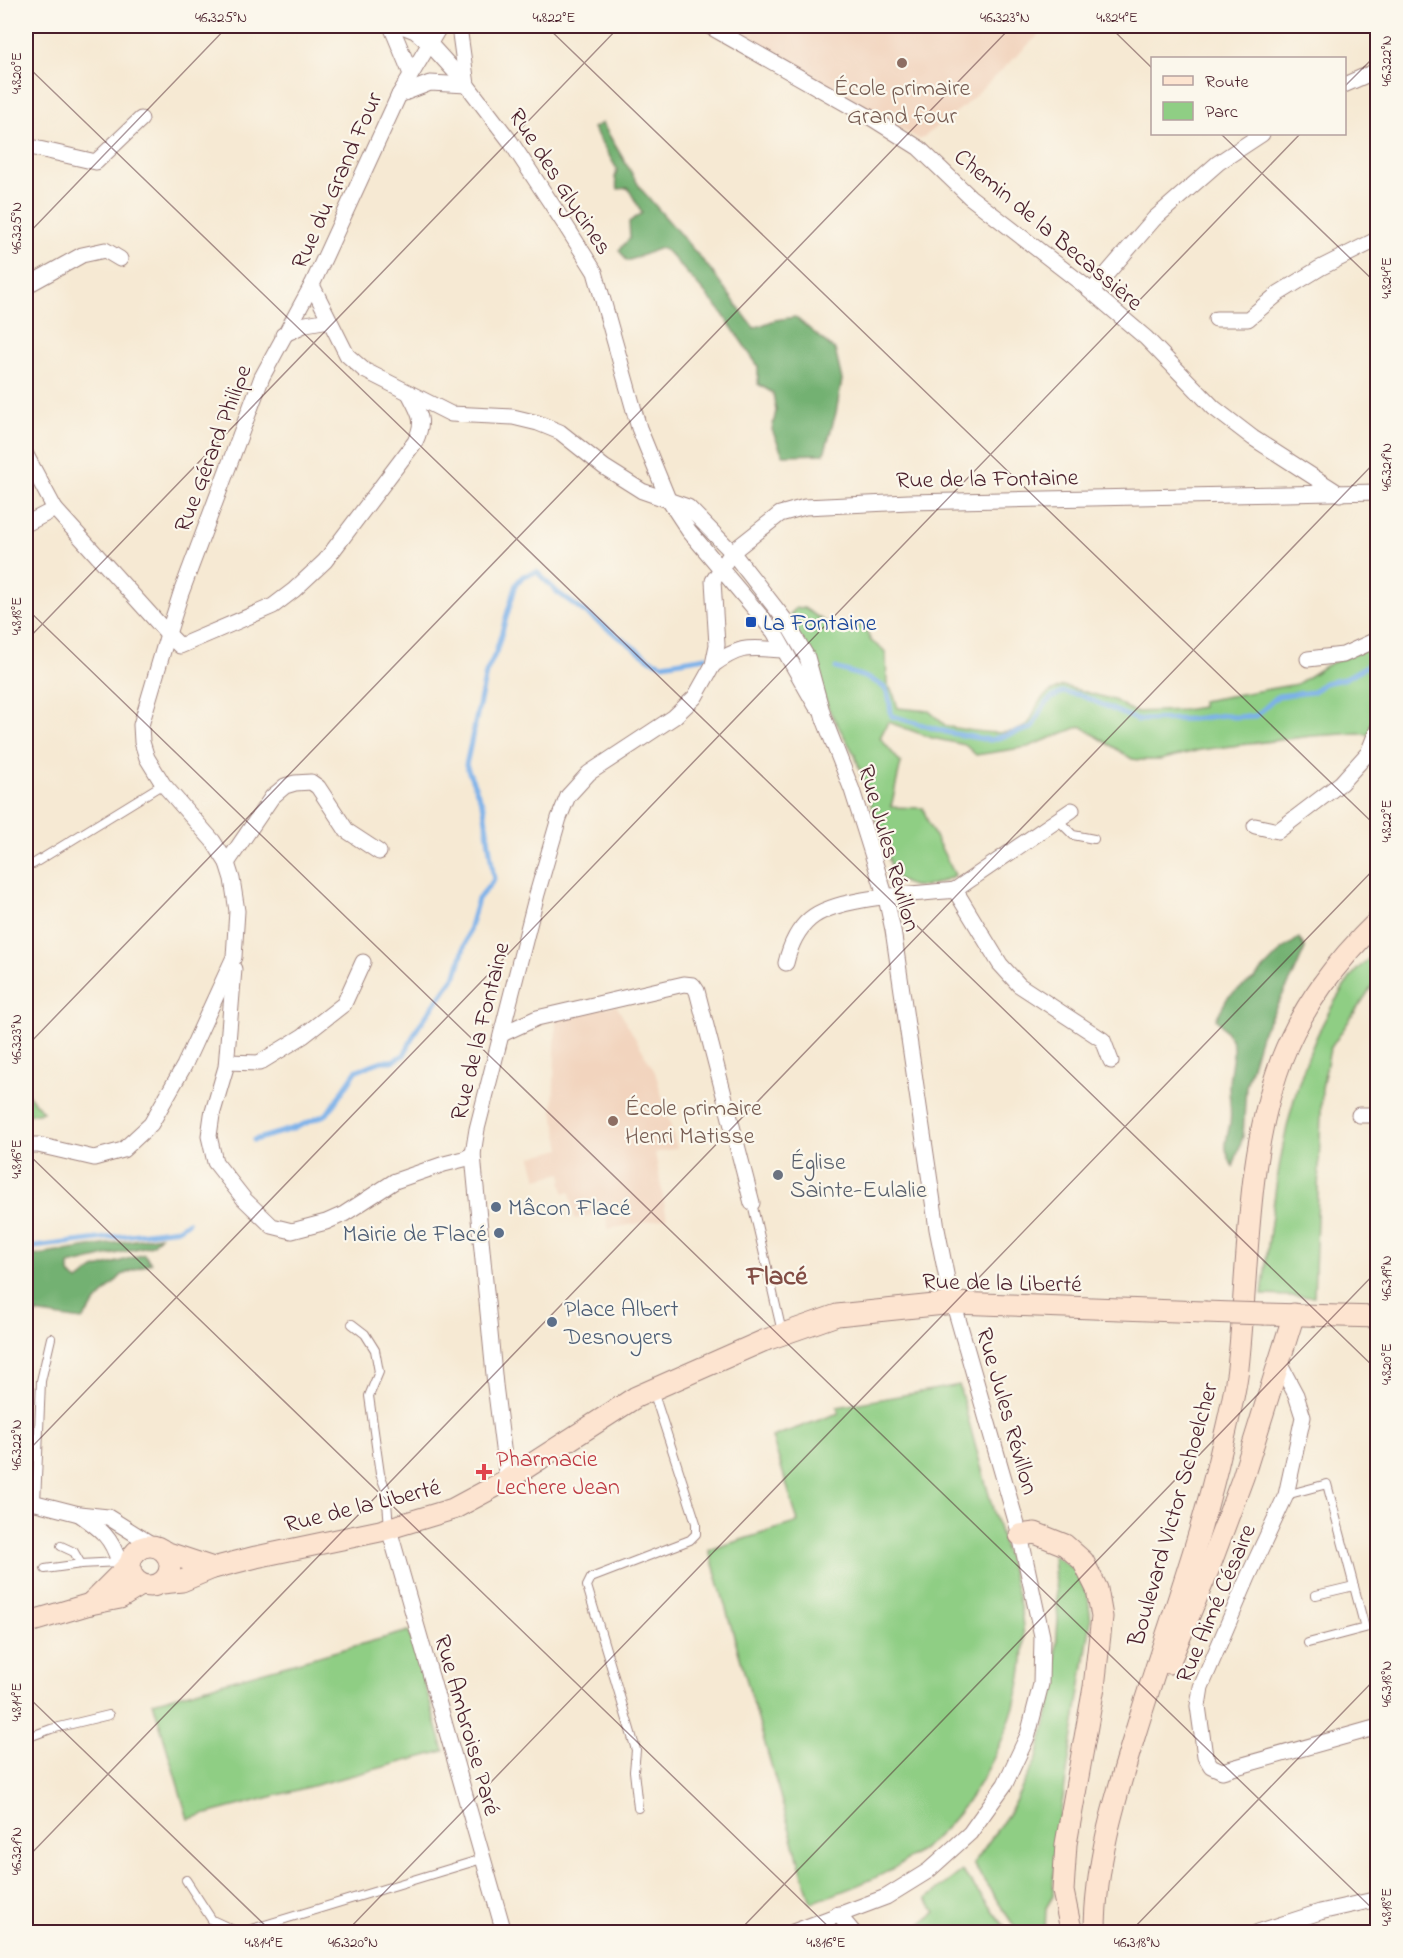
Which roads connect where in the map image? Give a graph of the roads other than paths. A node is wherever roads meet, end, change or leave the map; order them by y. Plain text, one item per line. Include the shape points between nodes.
1 (391, 26) edge
2 (402, 26) edge
3 (440, 26) edge
4 (460, 26) edge
5 (710, 26) edge
6 (429, 43) junction
7 (1377, 70) edge
8 (411, 74) junction
9 (1346, 84) edge
10 (467, 85) junction
11 (399, 95) junction
12 (141, 119) dead end
13 (1260, 135) edge
14 (26, 146) edge
15 (1377, 239) edge
16 (120, 259) dead end
17 (312, 285) junction
18 (26, 286) edge
19 (1092, 291) junction
20 (329, 320) junction
21 (1216, 320) dead end
22 (284, 335) junction
23 (409, 393) junction
24 (26, 455) edge
25 (1377, 492) edge
26 (1340, 494) junction
27 (668, 499) junction
28 (55, 509) junction
29 (26, 524) edge
30 (732, 552) junction
31 (720, 569) junction
32 (168, 634) junction
33 (1377, 639) edge
34 (783, 650) junction
35 (1308, 659) dead end
36 (713, 665) junction
37 (824, 719) junction
38 (1377, 728) edge
39 (163, 784) junction
40 (1072, 810) dead end
41 (1058, 820) junction
42 (1256, 826) dead end
43 (1094, 839) dead end
44 (379, 852) dead end
45 (227, 863) junction
46 (33, 864) dead end
47 (955, 890) junction
48 (886, 898) junction
49 (1377, 921) edge
50 (234, 957) junction
51 (363, 962) dead end
52 (786, 963) dead end
53 (502, 1034) junction
54 (1111, 1061) dead end
55 (226, 1062) junction
56 (1359, 1115) dead end
57 (1377, 1115) edge
58 (26, 1145) edge
59 (473, 1154) junction
60 (752, 1203) joint
61 (954, 1303) junction
62 (1294, 1314) junction
63 (1377, 1317) edge
64 (352, 1324) dead end
65 (782, 1333) junction
66 (51, 1338) dead end
67 (1279, 1363) junction
68 (653, 1389) junction
69 (507, 1480) junction
70 (1286, 1495) junction
71 (31, 1503) edge
72 (79, 1514) junction
73 (389, 1529) junction
74 (1020, 1535) junction
75 (61, 1546) dead end
76 (161, 1549) junction
77 (81, 1564) junction
78 (125, 1565) junction
79 (213, 1568) junction
80 (45, 1569) dead end
81 (162, 1583) junction
82 (141, 1585) junction
83 (1354, 1586) junction
84 (1316, 1595) dead end
85 (90, 1604) junction
86 (26, 1623) edge
87 (1308, 1643) dead end
88 (109, 1715) dead end
89 (1377, 1728) edge
90 (26, 1738) edge
91 (1122, 1777) junction
92 (638, 1808) dead end
93 (482, 1859) junction
94 (186, 1880) dead end
95 (1377, 1899) edge
96 (838, 1914) junction
97 (240, 1932) edge
98 (504, 1932) edge
99 (793, 1932) edge
100 (853, 1932) edge
101 (1073, 1932) edge
102 (1095, 1932) edge
103 (1258, 1932) edge

1 - 8 street
2 - 6 street, Rue des Glycines
3 - 6 street, Rue du Grand Four
4 - 10 street
5 - 19 street, Chemin de la Becassière via 918,148 970,196
6 - 8 street, Rue du Grand Four
6 - 10 street, Rue des Glycines
7 - 9 street
8 - 11 street, Rue du Grand Four
10 - 11 street via 430,83
10 - 27 street, Rue des Glycines via 510,141 595,272 639,428
11 - 17 street, Rue du Grand Four
12 - 14 street via 96,162
13 - 19 street via 1218,163 1155,219
15 - 21 street via 1279,293 1248,319
16 - 18 street via 105,250 82,255
17 - 20 street, Rue du Grand Four
17 - 22 street, Rue Gérard Philipe
19 - 26 street, Chemin de la Becassière via 1146,338 1214,408 1252,438
20 - 22 street via 306,324
20 - 23 street, Rue du Grand Four via 347,355 364,370
22 - 32 street, Rue Gérard Philipe via 262,377
23 - 27 street, Rue du Grand Four via 451,414 513,417 553,429 642,490
23 - 32 street via 421,418 415,442 325,561 273,606 180,646
24 - 28 street
25 - 26 street, Rue de la Fontaine
26 - 30 street, Rue de la Fontaine via 805,507 780,513
27 - 30 street, Rue Jules Révillon via 688,507
27 - 31 street, Rue Jules Révillon
28 - 29 street
28 - 32 street
30 - 31 street, Rue de la Fontaine
30 - 37 street, Rue Jules Révillon via 785,620 807,657
31 - 34 street, Rue Jules Révillon via 774,632
31 - 36 street, Rue de la Fontaine via 713,581 717,645
32 - 39 street, Rue Gérard Philipe via 141,725 147,758
33 - 35 street via 1343,656
34 - 36 street via 749,648 732,652
34 - 37 street, Rue Jules Révillon
36 - 53 street, Rue de la Fontaine via 696,697 674,717 589,773 568,796 537,894
37 - 48 street, Rue Jules Révillon via 852,790
38 - 42 street via 1368,753 1341,783 1278,831
39 - 45 street, Rue Gérard Philipe
39 - 46 lane
40 - 41 street
41 - 43 lane via 1072,836
41 - 47 street
44 - 45 street via 347,831 318,787 311,782 295,783 272,796
45 - 50 street via 237,911
47 - 48 street
47 - 54 street via 1000,964 1019,985 1103,1040
48 - 52 street via 845,903 810,918 791,945
48 - 61 street, Rue Jules Révillon via 937,1229
49 - 91 street, Boulevard Victor Schoelcher via 1349,949 1300,1018 1281,1062 1263,1122 1253,1188 1237,1370 1222,1449
50 - 55 street
50 - 58 street via 168,1095 151,1124 123,1150 94,1158
51 - 55 street via 344,1004 303,1036 259,1063
53 - 59 street, Rue de la Fontaine
53 - 60 street via 537,1018 693,984
55 - 59 street via 209,1136 215,1162 272,1226 292,1231 326,1222 395,1181
56 - 57 street
59 - 69 street, Rue de la Fontaine
60 - 65 lane
61 - 62 street, Rue de la Liberté, bridge
61 - 65 street, Rue de la Liberté via 837,1315
61 - 74 street, Rue Jules Révillon
62 - 63 street, Rue de la Liberté
62 - 67 street
64 - 73 lane via 365,1334 375,1350 379,1372 369,1395
65 - 68 street, Rue de la Liberté
66 - 71 lane via 41,1381
67 - 70 street, Rue Aimé Césaire via 1303,1417
67 - 91 street via 1209,1568
68 - 69 street, Rue de la Liberté
68 - 92 lane via 696,1523 696,1534 690,1540 591,1578 587,1586 636,1750
69 - 73 street, Rue de la Liberté via 453,1509
70 - 83 lane via 1327,1484
70 - 89 street, Rue Aimé Césaire via 1201,1687 1198,1706 1205,1756 1211,1766 1222,1771
71 - 72 street
72 - 76 street via 108,1517
72 - 78 street via 108,1536
73 - 79 street, Rue de la Liberté
73 - 93 street, Rue Ambroise Paré
74 - 96 street, Rue Jules Révillon via 1042,1636 1041,1684 1028,1735 1005,1784 970,1833 928,1870 886,1897
74 - 101 street via 1035,1533 1065,1545 1083,1561 1097,1589 1102,1617 1094,1687 1066,1844 1063,1891
75 - 77 lane via 74,1552
76 - 78 street via 150,1546 137,1551
76 - 79 street
76 - 81 street via 171,1568
77 - 78 lane
77 - 80 lane
78 - 82 street
78 - 85 street
79 - 81 street, Rue de la Liberté via 182,1581
81 - 82 street via 152,1587
82 - 85 street via 120,1598
83 - 84 lane
83 - 87 lane via 1365,1628
85 - 86 street
88 - 90 lane
91 - 102 street, Boulevard Victor Schoelcher via 1099,1873
93 - 97 lane
93 - 98 street, Rue Ambroise Paré
94 - 97 lane via 212,1920
95 - 103 street
96 - 99 street, Rue Jules Révillon
96 - 100 street

